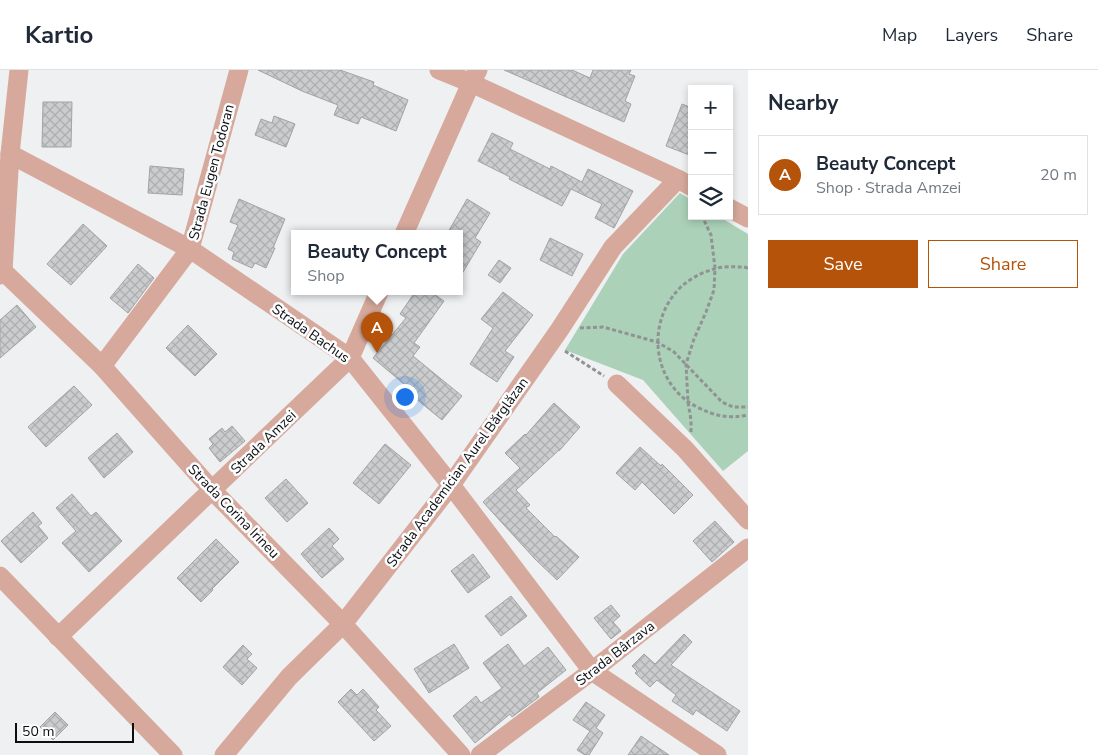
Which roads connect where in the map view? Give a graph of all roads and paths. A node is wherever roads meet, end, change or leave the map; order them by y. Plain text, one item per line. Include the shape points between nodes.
1 (19, 70) edge
2 (239, 70) edge
3 (439, 70) edge
4 (475, 77) edge
5 (10, 154) junction
6 (685, 183) edge
7 (733, 210) edge
8 (748, 218) edge
9 (704, 220) edge
10 (406, 230) edge
11 (190, 249) junction
12 (715, 268) junction
13 (748, 268) edge
14 (2, 273) edge
15 (378, 295) edge
16 (555, 336) junction
17 (657, 342) junction
18 (350, 358) junction
19 (686, 364) junction
20 (102, 366) junction
21 (617, 384) joint
22 (688, 402) junction
23 (748, 407) edge
24 (748, 415) edge
25 (686, 450) junction
26 (451, 485) junction
27 (212, 490) junction
28 (748, 520) edge
29 (748, 548) edge
30 (0, 576) edge
31 (343, 624) junction
32 (58, 637) junction
33 (592, 671) junction
34 (173, 755) edge
35 (224, 755) edge
36 (461, 755) edge
37 (480, 755) edge
38 (717, 755) edge

1 - 5 street
2 - 11 street, Strada Eugen Todoran
3 - 4 street
4 - 6 street
4 - 10 street
5 - 11 street, Strada Bachus
5 - 14 street
6 - 16 street, Strada Academician Aurel Bărglăzan via 613,247
7 - 8 street
9 - 12 path via 711,235
11 - 18 street, Strada Bachus
11 - 20 street, Strada Eugen Todoran
12 - 13 path
12 - 17 path via 692,278 673,295 661,317
12 - 19 path via 714,290
14 - 20 street, Strada Corina Irineu
15 - 18 street, Strada Amzei
16 - 17 path via 603,327
16 - 21 path
16 - 26 street, Strada Academician Aurel Bărglăzan
17 - 19 path
17 - 22 path via 661,365 671,386
18 - 26 street, Strada Bachus
18 - 27 street, Strada Amzei
19 - 22 path
19 - 23 path via 722,402 733,407
20 - 27 street, Strada Corina Irineu
21 - 25 street
22 - 24 path via 710,414
22 - 25 path via 691,434
25 - 28 street
26 - 31 street, Strada Academician Aurel Bărglăzan
26 - 33 street, Strada Bachus
27 - 31 street, Strada Corina Irineu
27 - 32 street, Strada Amzei
29 - 33 street, Strada Bârzava
30 - 32 street
31 - 35 street, Strada Academician Aurel Bărglăzan via 289,677
31 - 36 street, Strada Corina Irineu
32 - 34 street
33 - 37 street, Strada Bârzava
33 - 38 street, Strada Bachus

